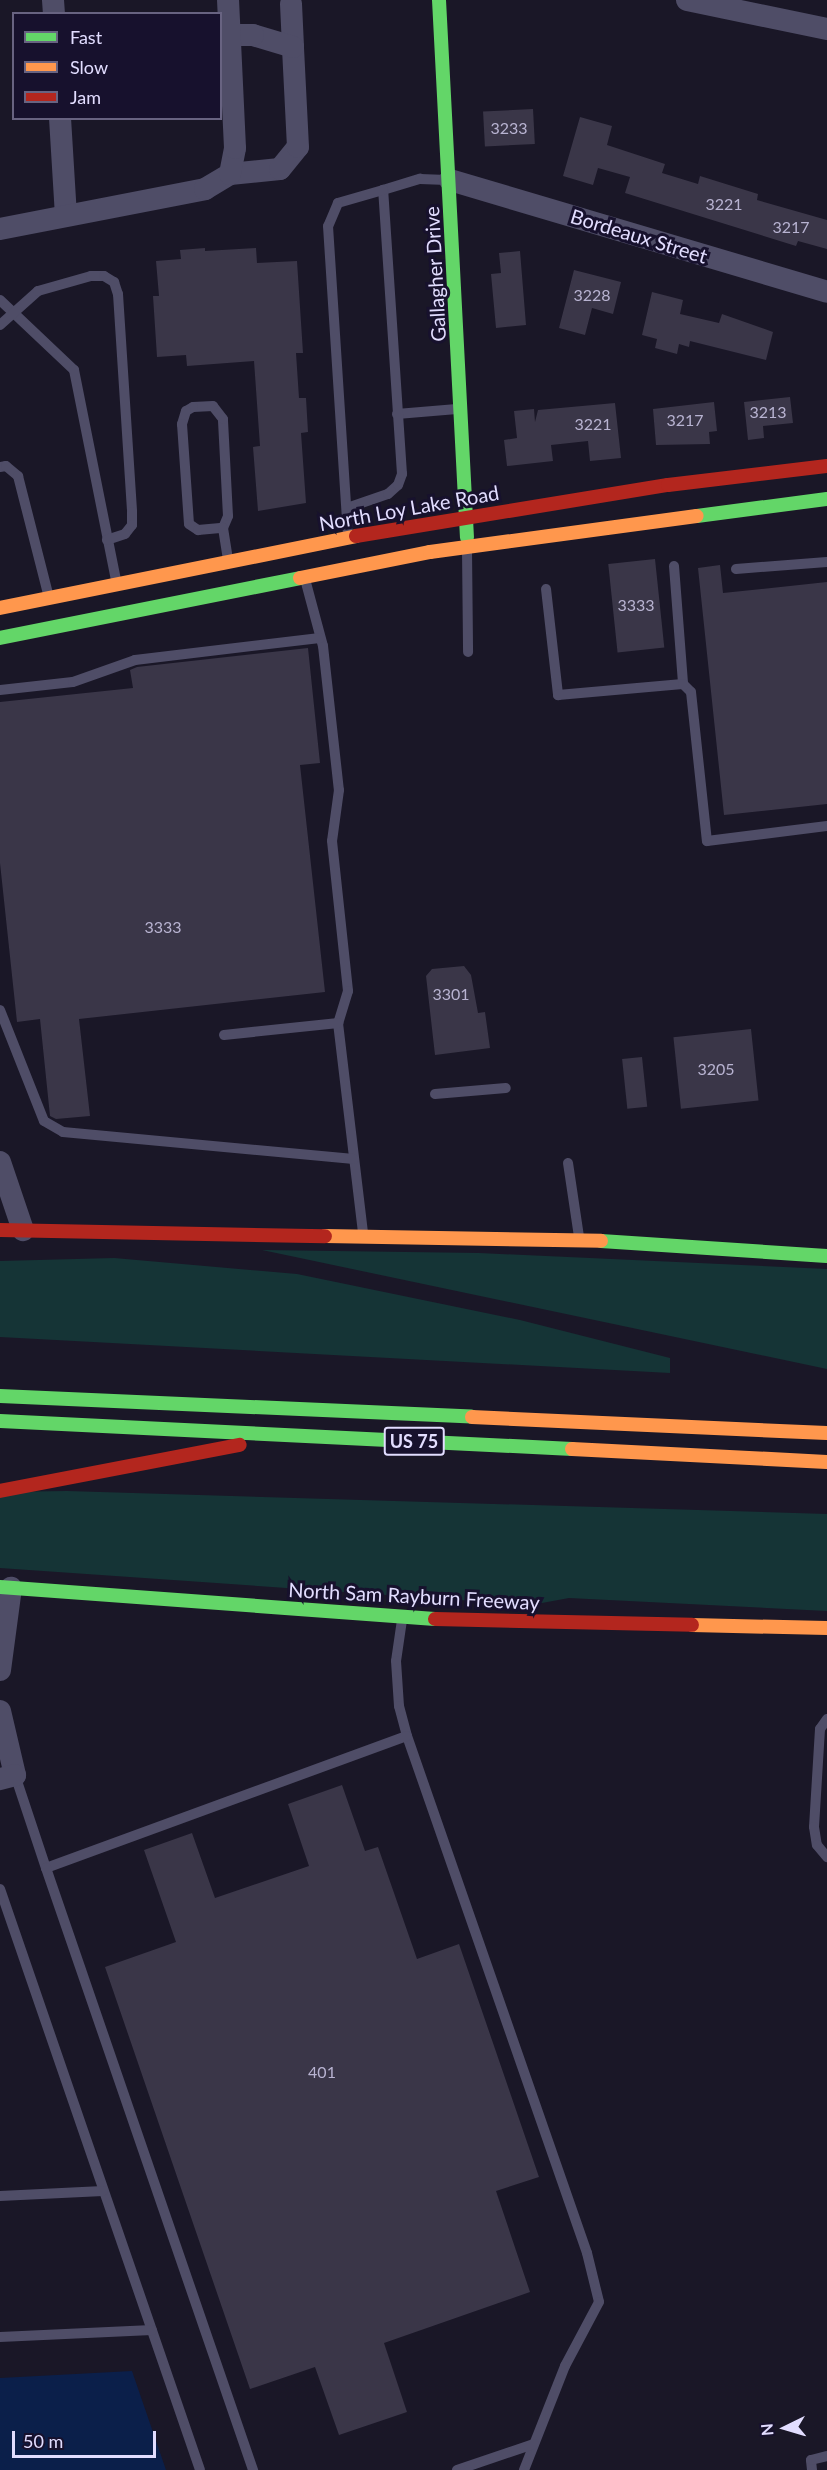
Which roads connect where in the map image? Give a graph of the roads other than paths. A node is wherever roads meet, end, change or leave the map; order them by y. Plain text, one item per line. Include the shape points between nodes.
1 (228, 0) edge
2 (439, 0) edge
3 (687, 0) edge
4 (291, 4) dead end
5 (827, 29) edge
6 (230, 35) junction
7 (293, 47) junction
8 (60, 120) edge
9 (230, 174) junction
10 (450, 180) junction
11 (383, 190) junction
12 (66, 215) junction
13 (0, 229) edge
14 (827, 292) edge
15 (0, 300) edge
16 (15, 311) junction
17 (0, 325) edge
18 (461, 408) junction
19 (397, 414) junction
20 (827, 466) edge
21 (0, 467) edge
22 (827, 499) edge
23 (347, 508) junction
24 (466, 518) junction
25 (223, 528) junction
26 (348, 537) junction
27 (107, 540) junction
28 (467, 547) junction
29 (229, 562) junction
30 (827, 562) edge
31 (674, 566) dead end
32 (736, 569) dead end
33 (305, 578) junction
34 (116, 585) junction
35 (546, 590) dead end
36 (49, 598) junction
37 (0, 608) edge
38 (0, 638) edge
39 (320, 638) junction
40 (468, 652) dead end
41 (683, 684) junction
42 (0, 690) edge
43 (827, 825) edge
44 (0, 1010) edge
45 (338, 1023) junction
46 (224, 1035) dead end
47 (506, 1088) dead end
48 (435, 1094) dead end
49 (354, 1159) junction
50 (0, 1162) edge
51 (568, 1163) dead end
52 (0, 1230) edge
53 (23, 1230) junction
54 (363, 1233) junction
55 (579, 1240) junction
56 (827, 1256) edge
57 (0, 1396) edge
58 (0, 1421) edge
59 (827, 1433) edge
60 (292, 1435) junction
61 (827, 1462) edge
62 (0, 1491) edge
63 (5, 1588) edge
64 (402, 1618) junction
65 (827, 1628) edge
66 (0, 1670) edge
67 (0, 1711) edge
68 (827, 1719) edge
69 (407, 1736) junction
70 (8, 1777) edge
71 (827, 1857) edge
72 (46, 1868) junction
73 (0, 1889) edge
74 (103, 2191) junction
75 (0, 2196) edge
76 (152, 2330) junction
77 (0, 2337) edge
78 (534, 2444) junction
79 (827, 2457) edge
80 (200, 2470) edge
81 (253, 2470) edge
82 (457, 2470) edge
83 (524, 2470) edge
84 (812, 2470) edge

1 - 6 street
2 - 10 main road, Gallagher Drive
3 - 5 street
4 - 7 street
6 - 7 street via 253,35
6 - 9 street via 235,148
7 - 9 street via 298,147 280,169
8 - 12 street
9 - 12 street via 205,189
10 - 11 lane via 420,179
10 - 14 street, Bordeaux Street
10 - 18 main road, Gallagher Drive
11 - 19 lane
11 - 23 lane via 338,203 328,226
12 - 13 street
15 - 16 lane
16 - 17 lane
16 - 27 lane via 74,370
16 - 27 lane via 38,291 91,276 104,276 114,282 118,294 132,525 125,534
18 - 19 lane
18 - 24 main road, Gallagher Drive
19 - 23 lane via 402,474 398,485 388,494
20 - 24 main road, North Loy Lake Road via 668,484
21 - 36 lane via 6,466 18,476
22 - 28 main road
23 - 26 lane
24 - 26 main road, North Loy Lake Road
24 - 28 main road, Gallagher Drive
25 - 25 lane via 198,530 189,524 182,424 186,411 194,407 213,406 223,419 228,516
25 - 29 lane
26 - 29 main road, North Loy Lake Road
27 - 34 lane
28 - 33 main road
28 - 40 lane
29 - 34 main road, North Loy Lake Road
30 - 32 lane
31 - 41 lane
33 - 38 main road
33 - 39 lane
34 - 36 main road, North Loy Lake Road
35 - 41 lane via 558,695
36 - 37 main road, North Loy Lake Road
39 - 42 lane via 135,660 73,682
39 - 45 lane via 339,790 332,841 348,991
41 - 43 lane via 691,692 707,840
44 - 49 lane via 44,1121 63,1132
45 - 46 lane
45 - 49 lane
47 - 48 lane
49 - 54 lane
50 - 53 street
51 - 55 lane
52 - 53 main road
53 - 54 main road
54 - 55 main road
55 - 56 main road
57 - 59 main road, US 75
58 - 60 main road, US 75
60 - 61 main road, US 75
60 - 62 main road
63 - 64 main road, North Sam Rayburn Freeway
63 - 66 street
64 - 65 main road, North Sam Rayburn Freeway
64 - 69 lane via 396,1661 399,1706
67 - 70 street
68 - 71 lane via 820,1729 814,1827 817,1845
69 - 72 lane
69 - 78 lane via 597,2286 599,2302 564,2366
70 - 72 lane
72 - 81 lane
73 - 74 lane
74 - 75 lane
74 - 76 lane
76 - 77 lane
76 - 80 lane
78 - 82 lane
78 - 83 lane
79 - 84 lane via 811,2460

